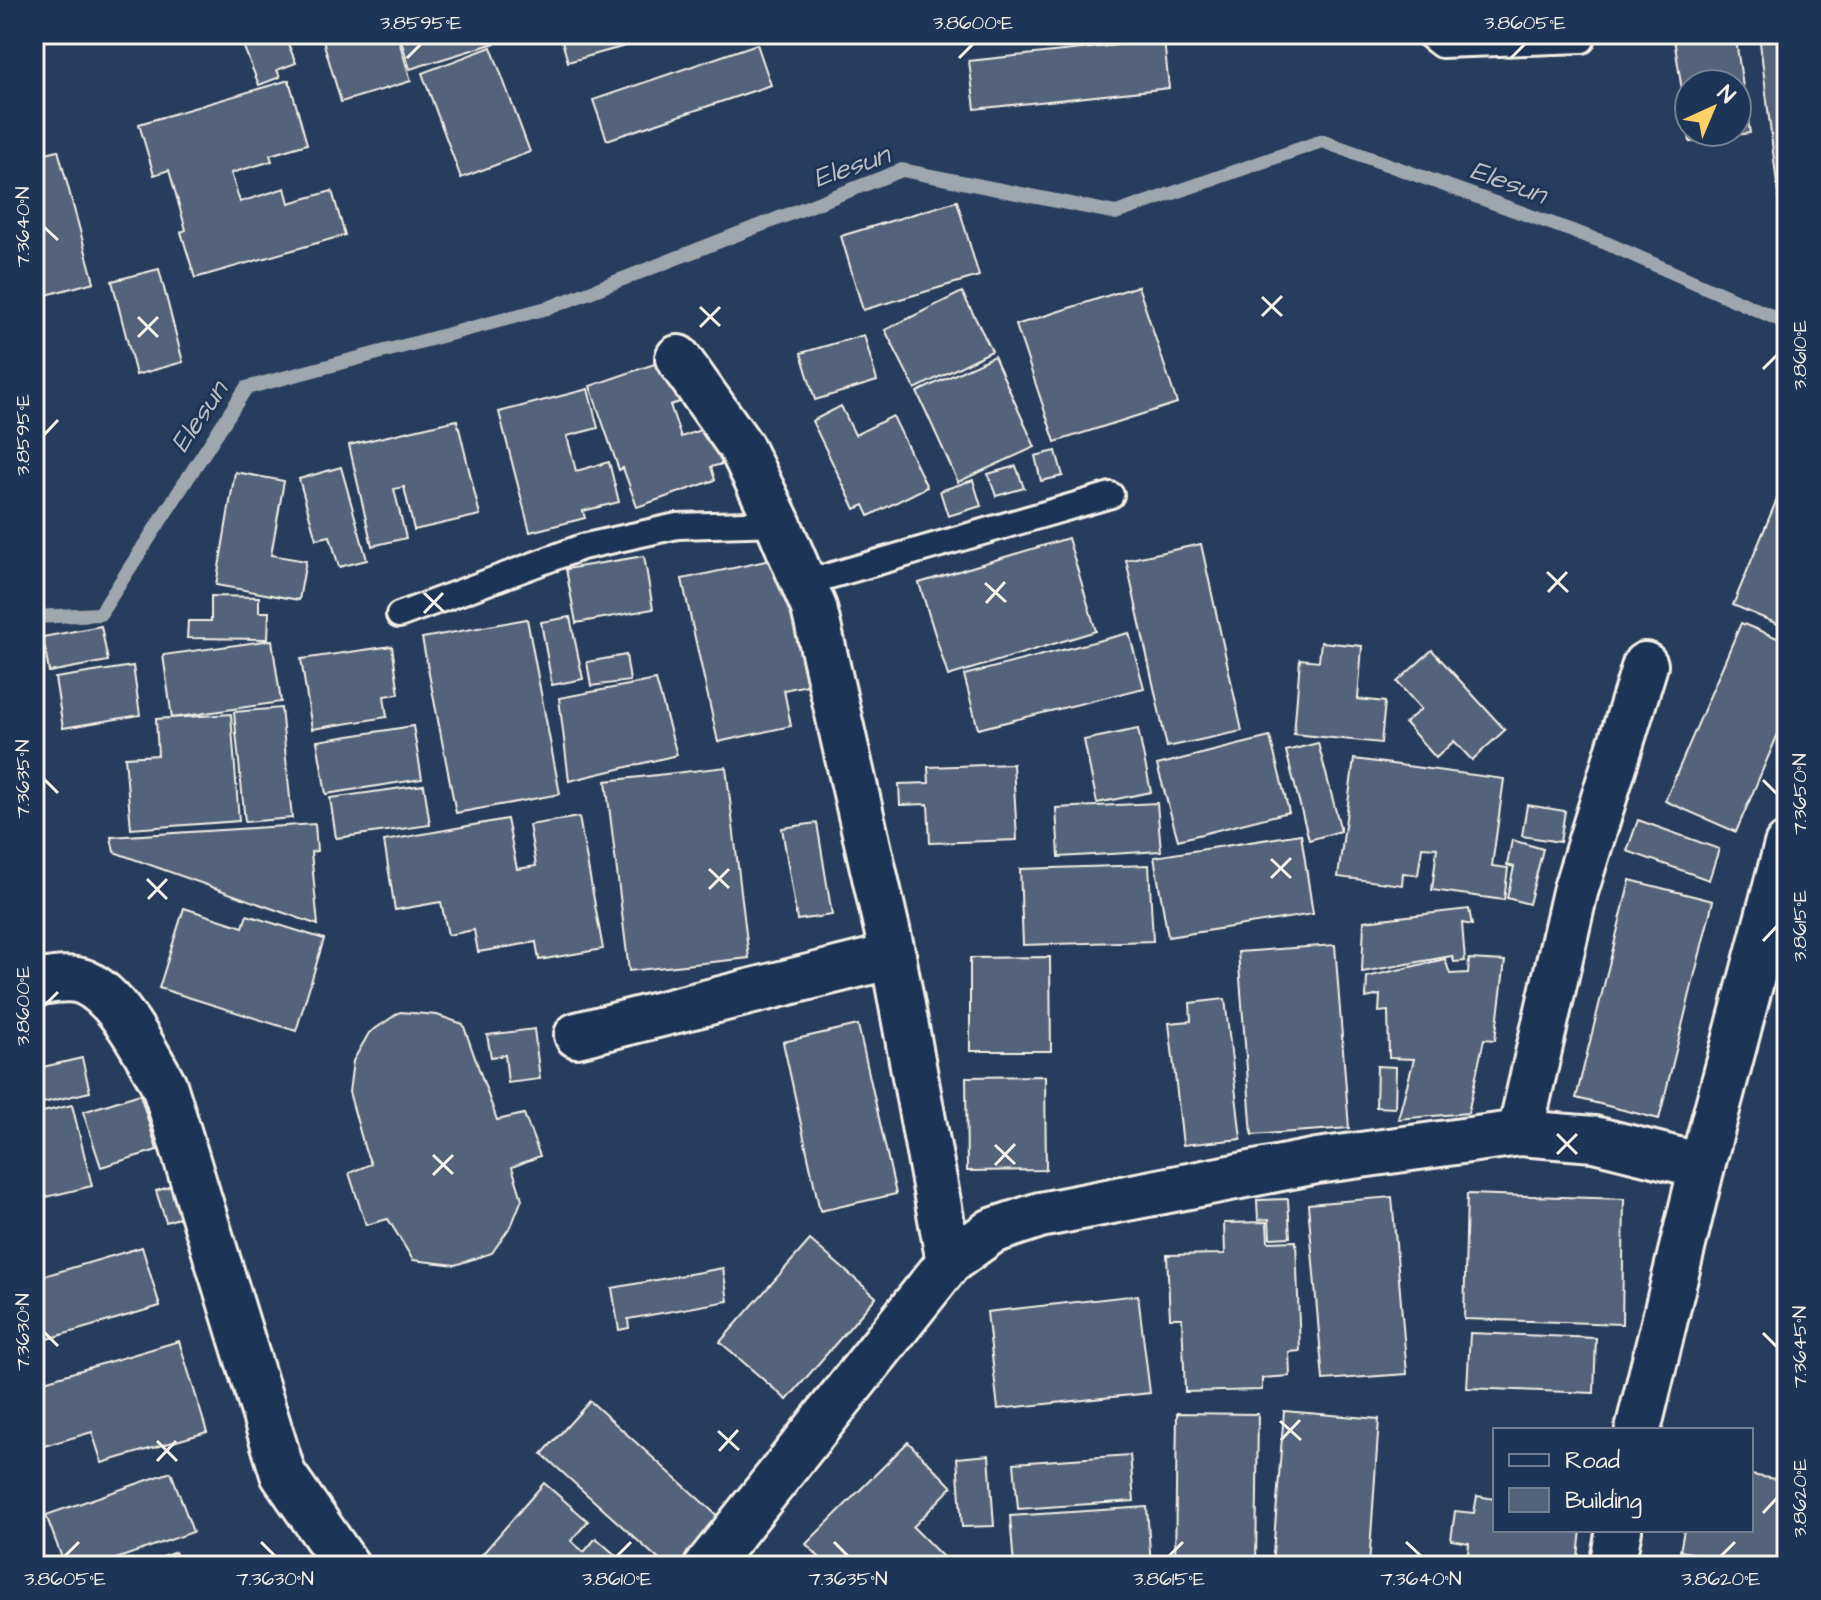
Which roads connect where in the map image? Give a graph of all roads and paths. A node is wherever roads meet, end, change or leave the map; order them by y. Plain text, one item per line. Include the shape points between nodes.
1 (1427, 34) edge
2 (1582, 40) dead end
3 (678, 358) dead end
4 (1111, 495) dead end
5 (778, 523) junction
6 (805, 583) junction
7 (399, 615) dead end
8 (1645, 665) dead end
9 (1787, 845) edge
10 (893, 956) junction
11 (34, 983) edge
12 (577, 1035) dead end
13 (1520, 1133) junction
14 (1702, 1166) junction
15 (949, 1262) junction
16 (1638, 1428) edge
17 (1619, 1532) edge
18 (347, 1566) edge
19 (707, 1566) edge
20 (1612, 1566) edge

1 - 2 lane via 1441,45
3 - 5 street via 741,447
4 - 6 lane
5 - 6 street
5 - 7 lane via 677,526 582,547
6 - 10 street
8 - 13 street via 1575,892
9 - 14 street
10 - 12 street
10 - 15 street
11 - 18 street via 67,979 97,989 141,1043 164,1085 283,1474
13 - 14 street via 1594,1139
13 - 15 street via 1317,1161 1040,1215 992,1231
14 - 16 street
15 - 19 street
17 - 20 street

